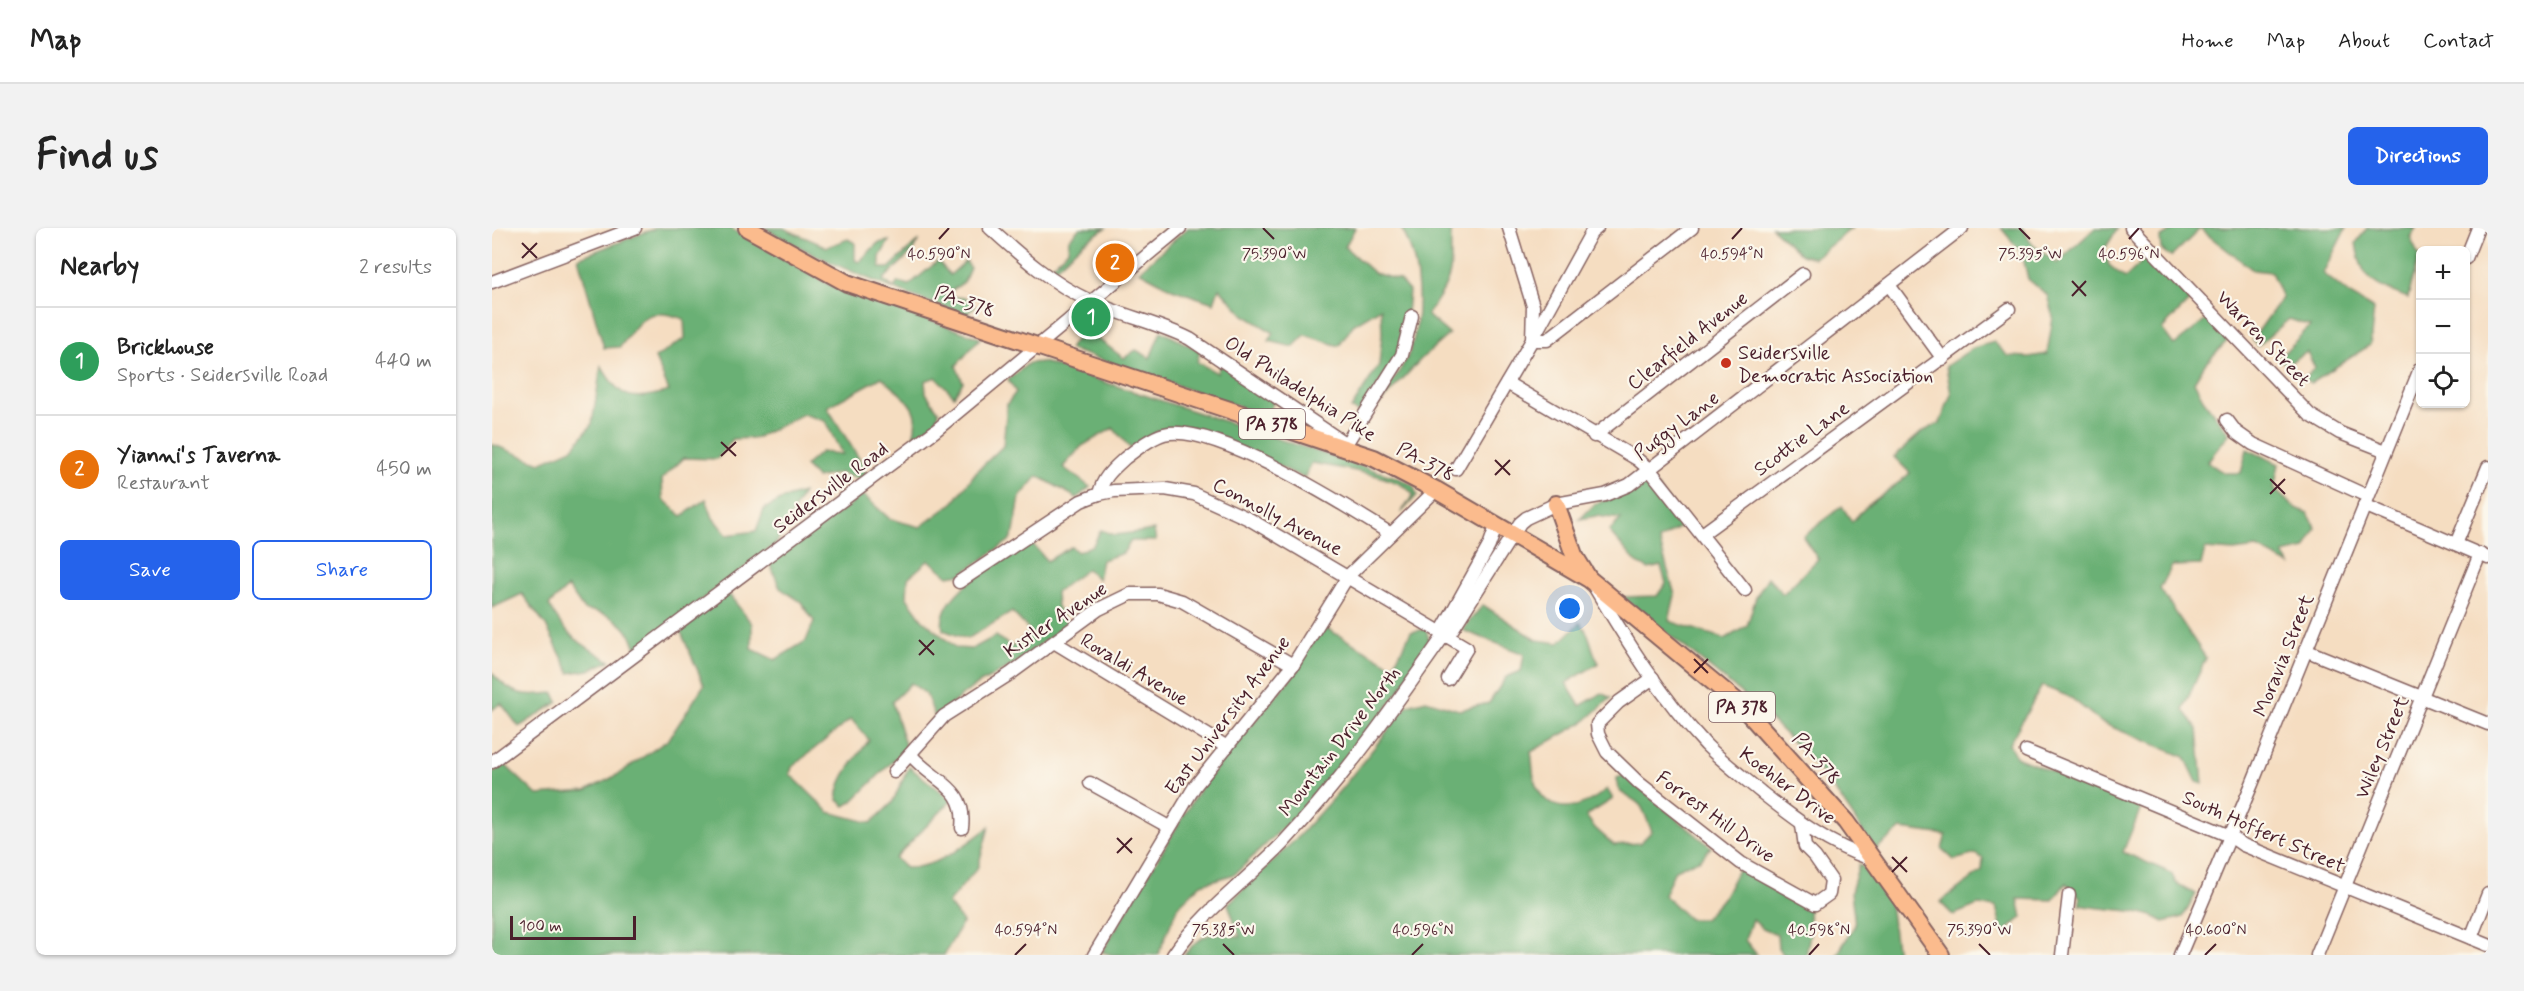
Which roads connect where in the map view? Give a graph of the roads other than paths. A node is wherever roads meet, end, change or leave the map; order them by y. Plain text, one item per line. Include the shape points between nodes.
1 (635, 228) edge
2 (747, 228) edge
3 (990, 228) edge
4 (1180, 228) edge
5 (1509, 228) edge
6 (1597, 228) edge
7 (1692, 228) edge
8 (1962, 228) edge
9 (2131, 228) edge
10 (2478, 228) edge
11 (2470, 248) edge
12 (1803, 274) dead end
13 (492, 282) edge
14 (1889, 285) junction
15 (1093, 302) junction
16 (2009, 309) dead end
17 (1412, 316) dead end
18 (1532, 340) junction
19 (1037, 348) junction
20 (1943, 359) junction
21 (2416, 381) edge
22 (1507, 383) junction
23 (2227, 420) dead end
24 (1594, 436) junction
25 (1346, 444) junction
26 (2386, 452) junction
27 (1374, 458) junction
28 (2488, 467) edge
29 (1456, 469) dead end
30 (1650, 470) junction
31 (1436, 489) junction
32 (1099, 494) junction
33 (2366, 500) junction
34 (1556, 504) junction
35 (1497, 524) junction
36 (1513, 533) junction
37 (1391, 534) junction
38 (1702, 534) junction
39 (2457, 544) junction
40 (2484, 556) edge
41 (1348, 576) junction
42 (1589, 579) junction
43 (958, 582) dead end
44 (1745, 590) dead end
45 (1445, 634) junction
46 (1054, 642) junction
47 (2306, 650) junction
48 (1293, 665) junction
49 (1653, 678) junction
50 (1448, 679) dead end
51 (2423, 699) junction
52 (2488, 724) edge
53 (1227, 747) junction
54 (2026, 751) dead end
55 (910, 754) junction
56 (492, 762) edge
57 (894, 772) dead end
58 (1090, 783) dead end
59 (1803, 825) junction
60 (1169, 827) junction
61 (962, 828) dead end
62 (2230, 836) junction
63 (1871, 859) junction
64 (2344, 887) junction
65 (2488, 894) edge
66 (2069, 895) dead end
67 (2471, 938) junction
68 (2488, 945) edge
69 (1094, 955) edge
70 (1173, 955) edge
71 (1941, 955) edge
72 (2062, 955) edge
73 (2180, 955) edge
74 (2317, 955) edge

1 - 13 street
2 - 19 main road, PA-378 / PA 378 via 848,283
3 - 15 street, Old Philadelphia Pike via 1043,275
4 - 15 street, Seidersville Road
5 - 18 street via 1533,306
6 - 18 street
7 - 18 street via 1547,340
8 - 14 street, Puggy Lane
9 - 26 street, Warren Street via 2310,415 2340,434
10 - 11 street
12 - 24 street, Clearfield Avenue
14 - 20 street
14 - 30 street, Puggy Lane
15 - 19 street, Seidersville Road
15 - 25 street, Old Philadelphia Pike via 1190,339
16 - 20 street, Scottie Lane
17 - 25 street via 1402,355
18 - 22 street
19 - 27 main road, PA-378 / PA 378
19 - 56 street, Seidersville Road via 882,472
20 - 38 street, Scottie Lane
21 - 26 street, Moravia Street
22 - 24 street
22 - 29 street
23 - 33 street via 2253,444
24 - 30 street
25 - 27 street, Old Philadelphia Pike
26 - 33 street, Moravia Street
27 - 31 main road, PA-378 / PA 378
28 - 39 street
30 - 34 street, Puggy Lane via 1611,493
30 - 38 street
31 - 35 main road, PA-378 / PA 378
31 - 37 street, East University Avenue
32 - 37 street via 1106,477 1149,441 1166,434 1199,434 1249,454
32 - 41 street, Connolly Avenue via 1148,488 1194,494 1249,519
32 - 43 street, Connolly Avenue via 1072,505
33 - 39 street
33 - 47 street, Moravia Street
34 - 36 street, Puggy Lane via 1526,518
34 - 42 main road via 1574,555
35 - 36 main road, PA-378 / PA 378
35 - 45 street via 1444,627
36 - 42 main road, PA-378 / PA 378
36 - 45 street, Mountain Drive North via 1458,622
37 - 41 street, East University Avenue
38 - 44 street
39 - 40 street
40 - 51 street, Wiley Street
41 - 45 street, Connolly Avenue
41 - 48 street, East University Avenue
42 - 49 street, Koehler Drive
42 - 63 main road, PA-378 / PA 378 via 1741,705 1846,822
45 - 50 street, Connolly Avenue via 1467,648
45 - 70 street, Mountain Drive North via 1331,789
46 - 48 street, Kistler Avenue via 1119,598 1149,593 1192,606
46 - 53 street, Rovaldi Avenue
46 - 55 street, Kistler Avenue via 944,716
47 - 51 street
47 - 62 street, Moravia Street
48 - 53 street, East University Avenue
49 - 59 street, Koehler Drive via 1708,746
49 - 59 street, Forrest Hill Drive via 1619,702 1597,724 1598,734 1616,763 1741,863 1815,904 1829,894 1831,880 1804,847
51 - 52 street
51 - 64 street, Wiley Street
53 - 60 street, East University Avenue via 1195,786
54 - 62 street, South Hoffert Street
55 - 57 street, Kistler Avenue
55 - 61 street via 958,797
58 - 60 street
59 - 63 street, Koehler Drive via 1847,851
60 - 69 street, East University Avenue
62 - 64 street, South Hoffert Street
62 - 73 street, Moravia Street
63 - 71 main road, PA-378 / PA 378
64 - 67 street, South Hoffert Street
64 - 74 street, Wiley Street
65 - 67 street
66 - 72 street
67 - 68 street, South Hoffert Street

